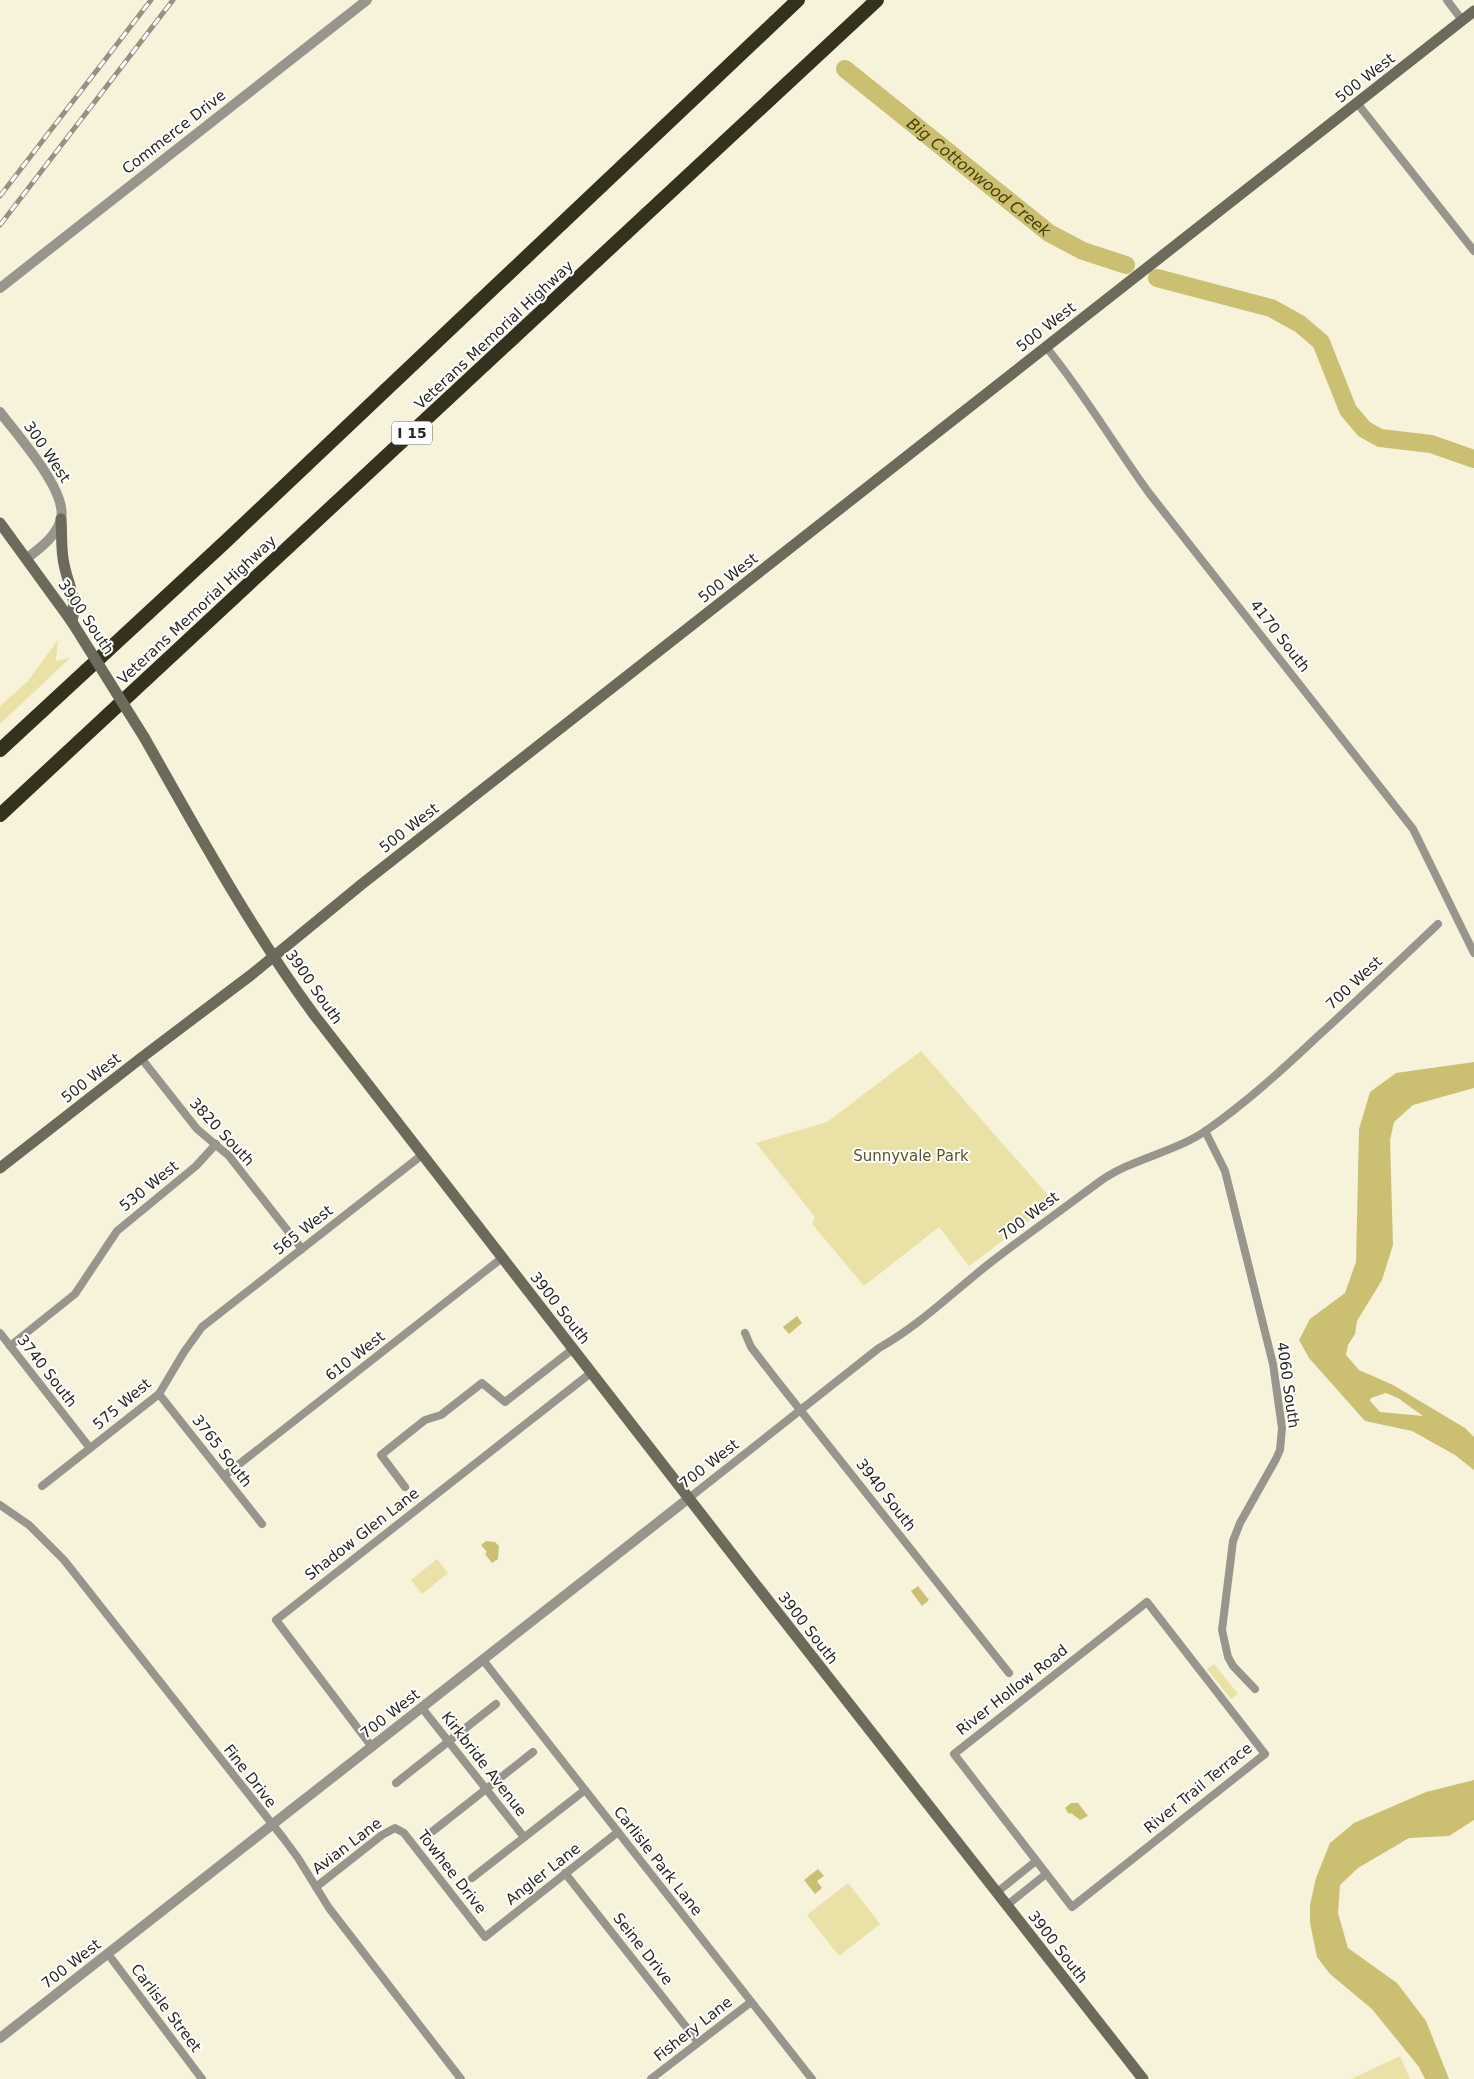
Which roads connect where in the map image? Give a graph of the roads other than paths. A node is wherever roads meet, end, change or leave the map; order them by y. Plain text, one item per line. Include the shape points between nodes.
1 (366, 0) edge
2 (797, 0) edge
3 (877, 0) edge
4 (885, 0) edge
5 (1447, 0) edge
6 (1474, 11) edge
7 (1462, 20) junction
8 (824, 50) junction
9 (1357, 103) junction
10 (1474, 251) edge
11 (0, 288) edge
12 (1046, 347) junction
13 (0, 412) edge
14 (61, 519) junction
15 (0, 523) edge
16 (26, 559) junction
17 (72, 622) junction
18 (0, 750) edge
19 (0, 815) edge
20 (1438, 924) dead end
21 (1474, 953) edge
22 (273, 956) junction
23 (141, 1058) junction
24 (1205, 1131) junction
25 (216, 1144) junction
26 (422, 1155) junction
27 (0, 1168) edge
28 (302, 1249) junction
29 (502, 1258) junction
30 (202, 1327) joint
31 (0, 1333) edge
32 (745, 1333) dead end
33 (10, 1346) junction
34 (573, 1349) junction
35 (592, 1372) junction
36 (160, 1394) junction
37 (801, 1411) junction
38 (90, 1448) junction
39 (224, 1476) junction
40 (42, 1486) dead end
41 (406, 1487) dead end
42 (689, 1498) junction
43 (0, 1505) edge
44 (262, 1524) dead end
45 (1146, 1602) joint
46 (484, 1660) junction
47 (1009, 1673) dead end
48 (1255, 1689) dead end
49 (496, 1704) dead end
50 (422, 1708) junction
51 (449, 1742) junction
52 (372, 1747) junction
53 (533, 1752) dead end
54 (396, 1783) dead end
55 (486, 1789) junction
56 (584, 1790) junction
57 (272, 1825) junction
58 (395, 1828) joint
59 (433, 1831) dead end
60 (618, 1832) junction
61 (524, 1837) junction
62 (1036, 1861) junction
63 (565, 1874) junction
64 (1046, 1874) junction
65 (472, 1878) dead end
66 (316, 1887) junction
67 (996, 1893) junction
68 (1006, 1906) junction
69 (1072, 1906) joint
70 (485, 1937) joint
71 (108, 1954) junction
72 (751, 2002) junction
73 (0, 2038) edge
74 (698, 2042) junction
75 (202, 2079) edge
76 (461, 2079) edge
77 (652, 2079) edge
78 (812, 2079) edge
79 (1143, 2079) edge

1 - 11 street, Commerce Drive
2 - 18 highway, Veterans Memorial Highway via 224,543
3 - 8 highway, Veterans Memorial Highway / I 15
4 - 8 highway
5 - 7 street
6 - 7 main road, 500 West
7 - 9 main road, 500 West
8 - 19 highway, Veterans Memorial Highway / I 15
9 - 10 street
9 - 12 main road, 500 West
12 - 21 street, 4170 South via 1090,405 1149,493 1414,829
12 - 22 main road, 500 West
13 - 14 street, 300 West via 52,482 59,499
14 - 16 street via 53,535
14 - 17 main road via 63,558 75,608
15 - 16 main road, 3900 South
16 - 17 main road, 3900 South
17 - 22 main road, 3900 South, bridge
20 - 24 street, 700 West via 1269,1082
22 - 23 main road, 500 West
22 - 26 main road, 3900 South via 332,1039
23 - 25 street, 3820 South via 197,1129
23 - 27 main road, 500 West
24 - 37 street, 700 West via 1125,1165 1102,1180
24 - 48 street, 4060 South via 1225,1171 1252,1274 1273,1364 1282,1428 1280,1450 1233,1541 1226,1590 1222,1630 1228,1657
25 - 28 street, 3820 South
25 - 33 street, 530 West via 196,1166 126,1222 75,1294
26 - 28 street, 565 West
26 - 29 main road, 3900 South
28 - 30 street, 565 West
29 - 34 main road, 3900 South
29 - 39 street, 610 West
30 - 36 street, 575 West
31 - 33 street, 3740 South
32 - 37 street, 3940 South via 751,1347
33 - 38 street, 3740 South
34 - 35 main road, 3900 South
34 - 41 street via 505,1402 482,1383 441,1415 425,1420 381,1455
35 - 42 main road, 3900 South
35 - 52 street, Shadow Glen Lane via 276,1620
36 - 38 street, 575 West
36 - 39 street, 3765 South
37 - 42 street, 700 West
37 - 47 street, 3940 South
38 - 40 street, 575 West
39 - 44 street, 3765 South
42 - 46 street, 700 West
42 - 67 main road, 3900 South
43 - 57 street, Fine Drive via 53,1547
45 - 62 street, River Hollow Road via 954,1754
45 - 69 street, River Trail Terrace via 1265,1754
46 - 50 street, 700 West
46 - 56 street, Carlisle Park Lane
49 - 51 street
50 - 51 street, Kirkbride Avenue
50 - 52 street, 700 West
51 - 54 street
51 - 55 street, Kirkbride Avenue
52 - 57 street, 700 West
53 - 55 street
55 - 59 street
55 - 61 street, Kirkbride Avenue
56 - 60 street, Carlisle Park Lane
56 - 61 street
57 - 66 street, Fine Drive
57 - 71 street, 700 West
58 - 66 street, Avian Lane
58 - 70 street, Towhee Drive via 404,1833
60 - 63 street, Angler Lane
60 - 72 street, Carlisle Park Lane
61 - 65 street
62 - 64 street, River Hollow Road
62 - 67 street
63 - 70 street, Angler Lane
63 - 74 street, Seine Drive
64 - 68 street
64 - 69 street, River Hollow Road
66 - 76 street, Fine Drive via 334,1915
67 - 68 main road, 3900 South
68 - 79 main road, 3900 South
71 - 73 street, 700 West
71 - 75 street, Carlisle Street
72 - 74 street, Fishery Lane
72 - 78 street, Carlisle Park Lane
74 - 77 street, Fishery Lane

